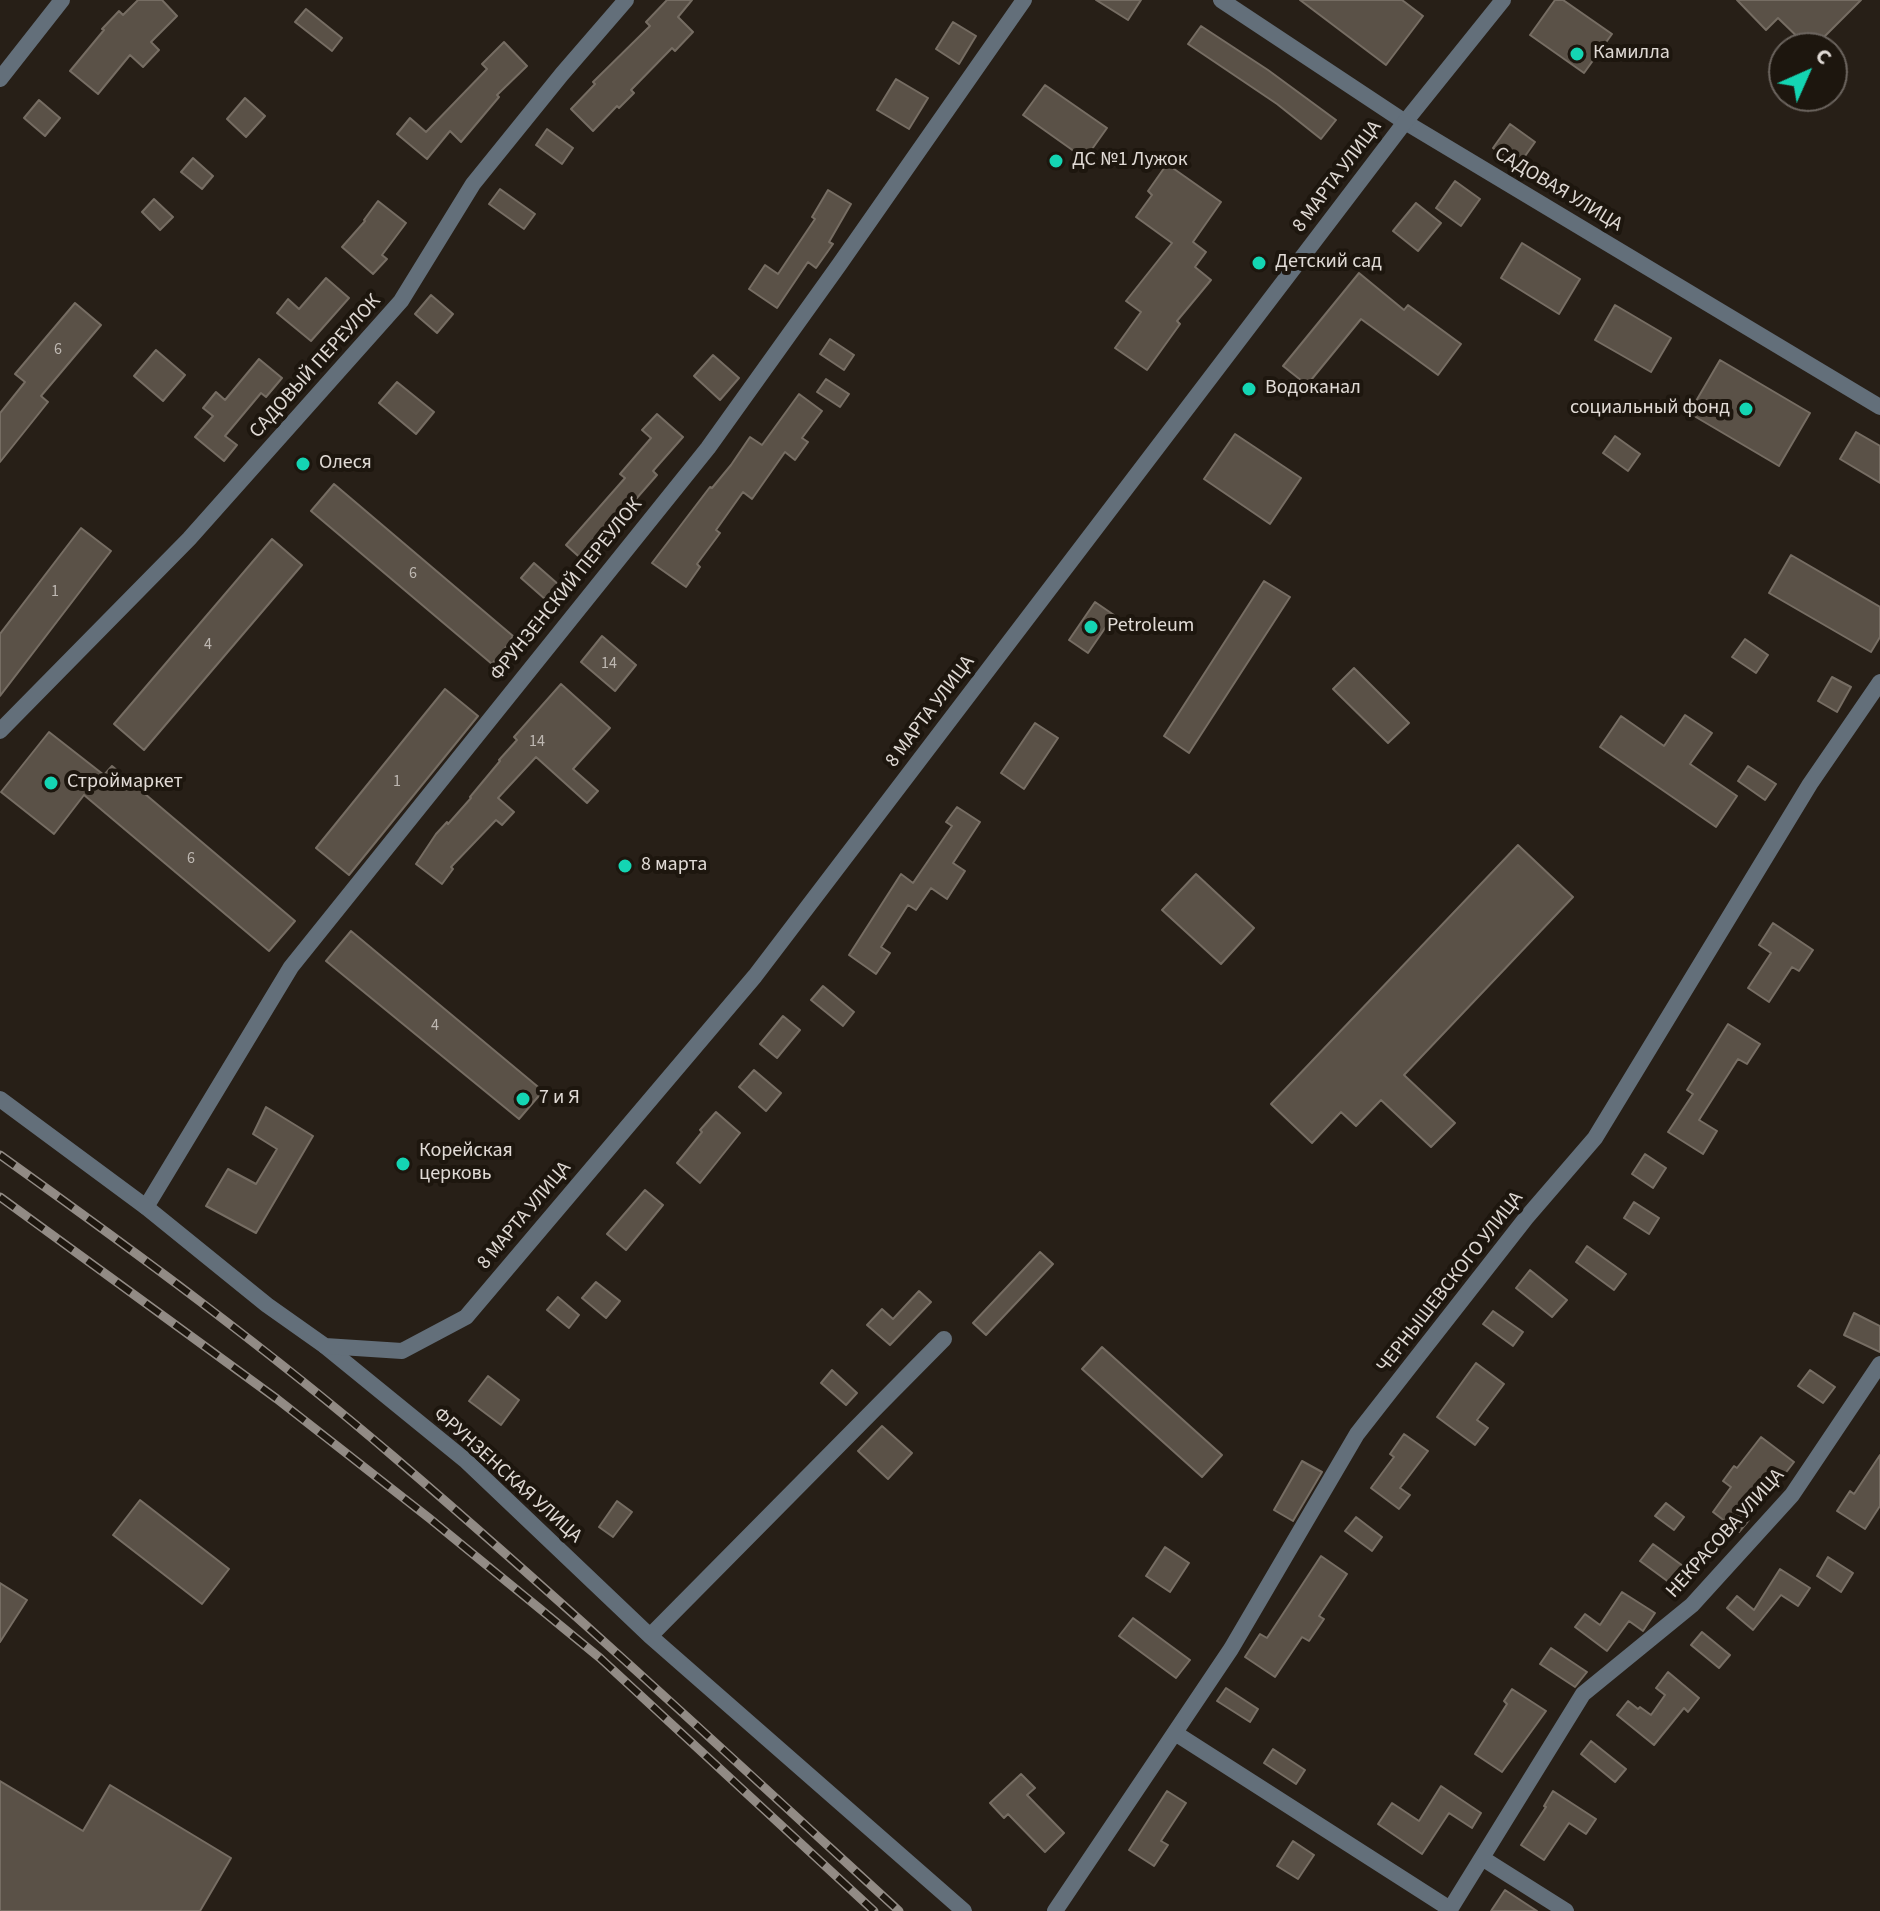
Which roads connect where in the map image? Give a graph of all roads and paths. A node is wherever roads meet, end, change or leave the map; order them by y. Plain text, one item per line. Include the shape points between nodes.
1 (62, 0) edge
2 (626, 0) edge
3 (1024, 0) edge
4 (1221, 0) edge
5 (1503, 0) edge
6 (0, 79) edge
7 (1405, 122) junction
8 (1880, 407) edge
9 (1880, 682) edge
10 (0, 731) edge
11 (0, 1099) edge
12 (146, 1207) junction
13 (944, 1339) dead end
14 (325, 1346) junction
15 (1880, 1364) edge
16 (650, 1636) junction
17 (1175, 1733) junction
18 (1482, 1858) junction
19 (1449, 1910) edge
20 (964, 1911) edge
21 (1055, 1911) edge
22 (1566, 1911) edge

1 - 6 street
2 - 10 street, САДОВЫЙ ПЕРЕУЛОК via 473,184 401,301 189,539
3 - 12 street, ФРУНЗЕНСКИЙ ПЕРЕУЛОК via 708,448 291,967
4 - 7 street, САДОВАЯ УЛИЦА
5 - 7 street, 8 МАРТА УЛИЦА
7 - 8 street, САДОВАЯ УЛИЦА
7 - 14 street, 8 МАРТА УЛИЦА via 755,976 466,1317 402,1351
9 - 17 street, ЧЕРНЫШЕВСКОГО УЛИЦА via 1810,784 1595,1138 1357,1434 1231,1649
11 - 12 street, ФРУНЗЕНСКАЯ УЛИЦА
12 - 14 street, ФРУНЗЕНСКАЯ УЛИЦА
13 - 16 street
14 - 16 street, ФРУНЗЕНСКАЯ УЛИЦА via 465,1460
15 - 18 street, НЕКРАСОВА УЛИЦА via 1792,1495 1692,1605 1583,1694
16 - 20 street, ФРУНЗЕНСКАЯ УЛИЦА
17 - 19 street
17 - 21 street, ЧЕРНЫШЕВСКОГО УЛИЦА
18 - 19 street, НЕКРАСОВА УЛИЦА
18 - 22 street

